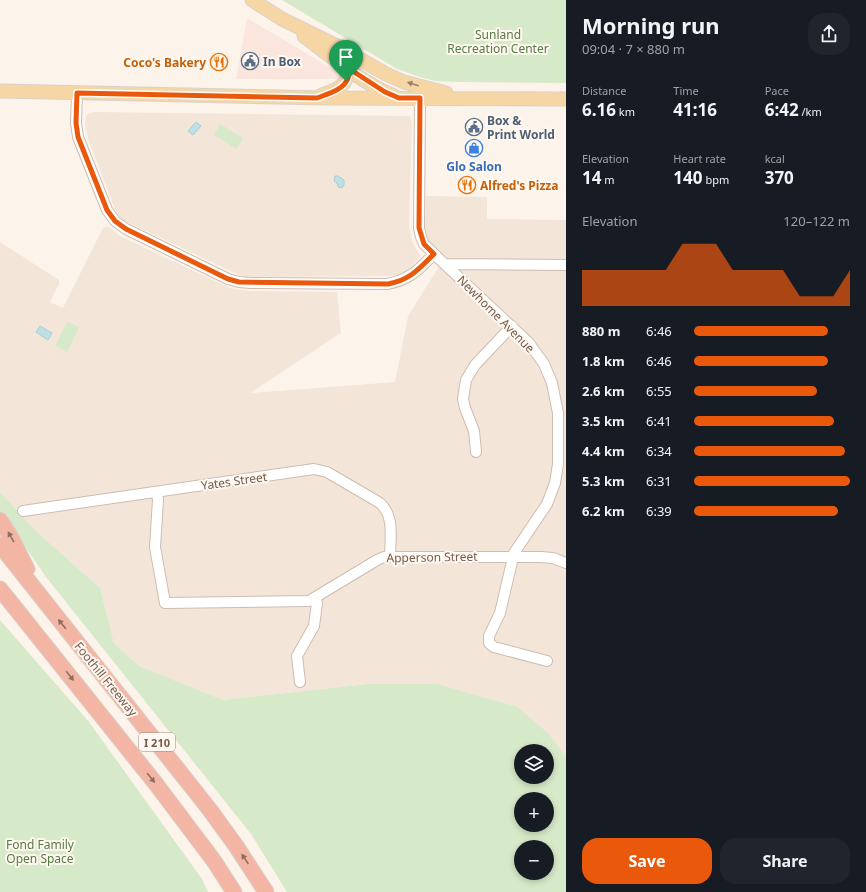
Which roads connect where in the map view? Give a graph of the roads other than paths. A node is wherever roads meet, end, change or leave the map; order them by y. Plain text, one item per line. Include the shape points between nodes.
1 (252, 0) edge
2 (282, 19) junction
3 (348, 68) junction
4 (0, 91) edge
5 (77, 93) junction
6 (317, 98) junction
7 (399, 98) junction
8 (420, 98) junction
9 (464, 98) junction
10 (566, 99) edge
11 (0, 100) edge
12 (434, 254) junction
13 (446, 264) junction
14 (566, 265) edge
15 (512, 326) junction
16 (476, 452) dead end
17 (157, 493) junction
18 (23, 512) dead end
19 (0, 520) edge
20 (0, 545) edge
21 (390, 557) junction
22 (513, 557) junction
23 (566, 563) edge
24 (0, 590) edge
25 (41, 597) junction
26 (314, 598) junction
27 (546, 661) dead end
28 (300, 682) dead end
29 (234, 892) edge
30 (266, 892) edge

1 - 2 main road
2 - 3 main road
9 -> 2 main road via 404,82
3 - 6 main road via 344,84
3 - 7 main road
4 - 5 main road
5 - 6 main road
5 - 11 main road
5 - 12 street via 78,137 104,206 112,218 126,229 228,279 251,283 388,284 409,277
6 - 7 main road
7 - 8 main road
8 - 9 main road
8 - 12 street, Newhome Avenue via 419,228 424,244
9 - 10 main road
12 - 13 street, Newhome Avenue
13 - 14 street
13 - 15 street, Newhome Avenue
15 - 16 street via 475,365 466,380 464,399 474,430
15 - 22 street, Newhome Avenue via 529,343 544,364 552,383 558,413 558,464 552,493 548,504 518,545
17 - 18 street, Yates Street
17 - 21 street, Yates Street via 320,470 380,503 387,510 390,520
17 - 26 street, Apperson Street via 155,547 165,603 306,601
25 -> 19 highway
20 - 25 highway, Foothill Freeway / I 210
21 - 22 street, Apperson Street
21 - 26 street, Apperson Street via 377,560
22 - 23 street, Apperson Street via 553,558
22 - 27 street, Newhome Avenue via 500,613 489,636 489,643 494,647
24 -> 29 highway, I 210 via 156,784
30 -> 25 highway, Foothill Freeway / I 210 via 210,810
26 - 28 street via 317,603 314,626 297,656

